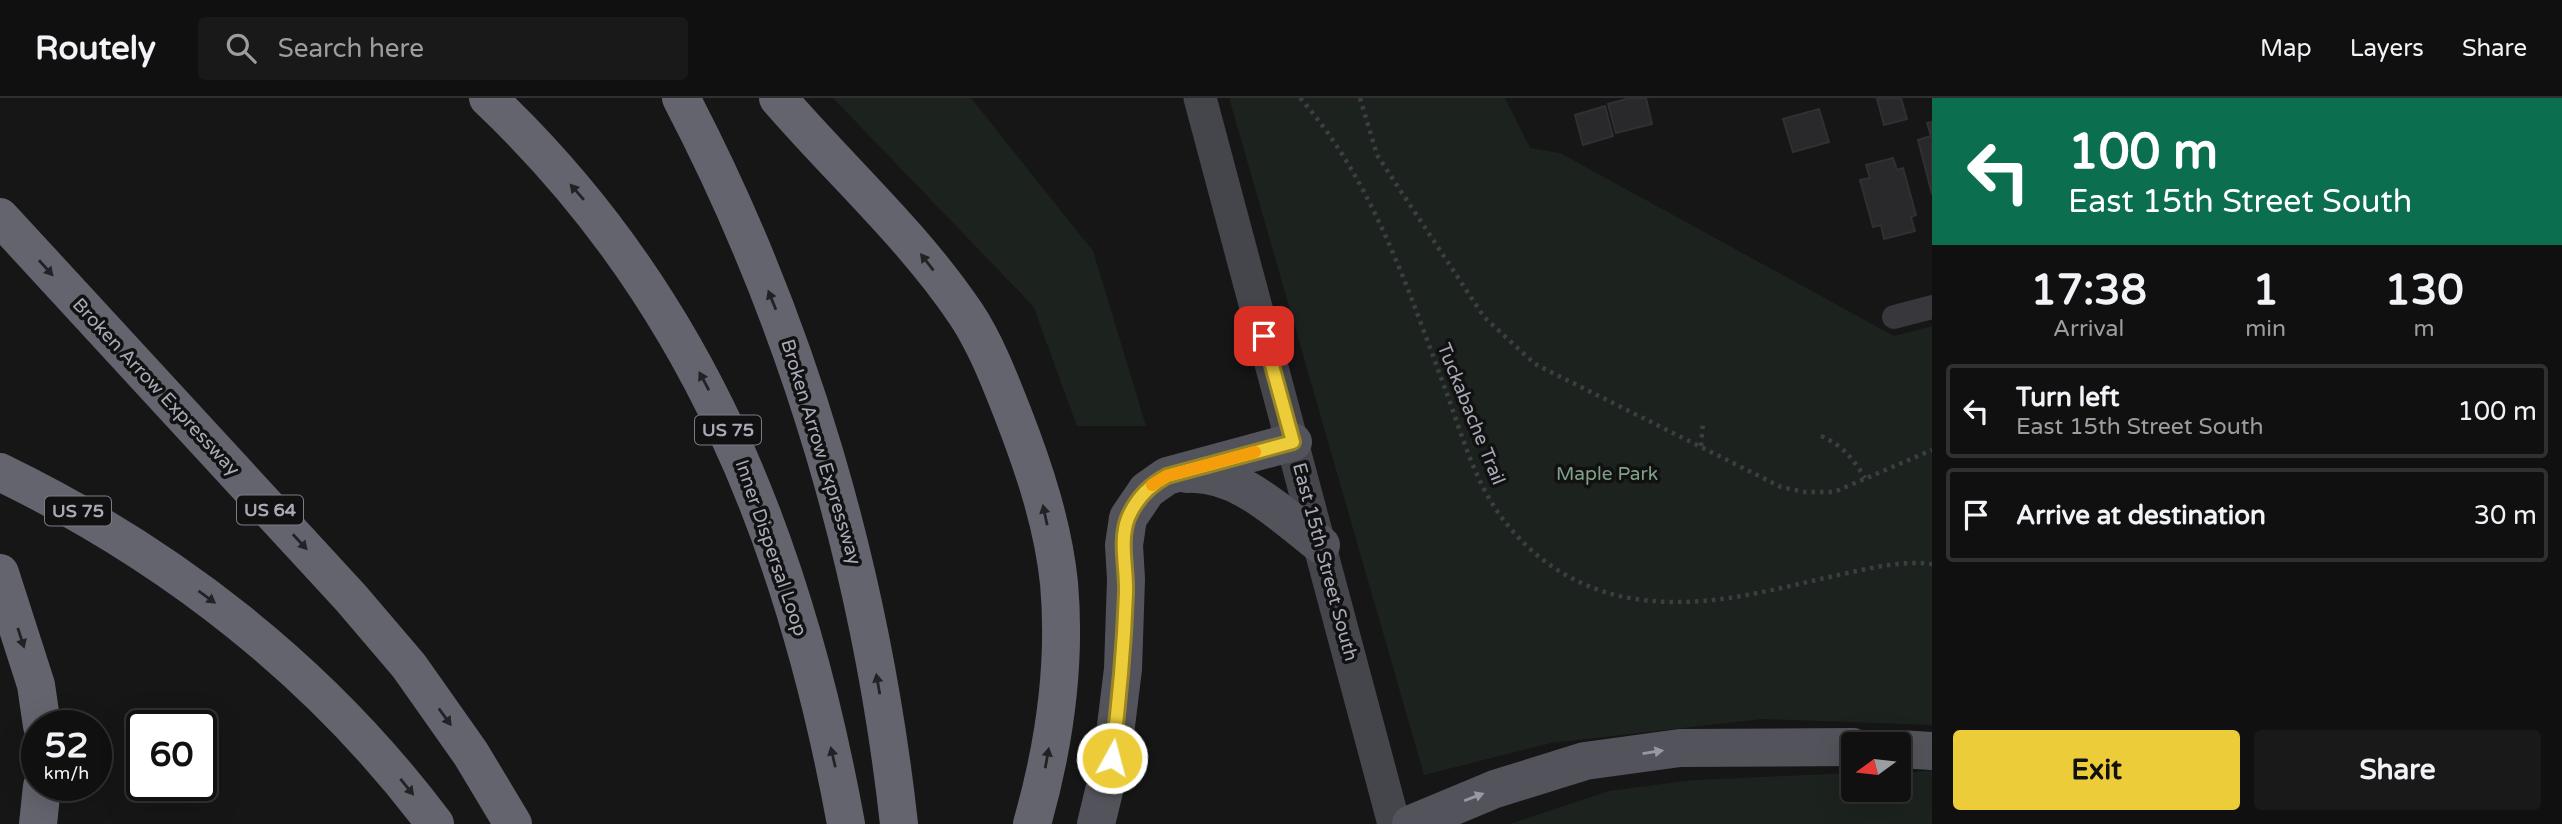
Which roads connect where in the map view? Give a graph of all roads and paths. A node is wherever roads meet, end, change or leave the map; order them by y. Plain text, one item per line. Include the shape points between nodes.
1 (488, 98) edge
2 (681, 98) edge
3 (778, 98) edge
4 (1200, 98) edge
5 (1300, 98) edge
6 (1360, 98) edge
7 (0, 217) edge
8 (1932, 307) edge
9 (1894, 317) dead end
10 (1703, 423) dead end
11 (1821, 436) dead end
12 (1293, 442) junction
13 (1701, 446) junction
14 (1932, 450) edge
15 (0, 472) edge
16 (1167, 476) junction
17 (1864, 478) junction
18 (1321, 545) junction
19 (1932, 564) edge
20 (0, 573) edge
21 (39, 710) edge
22 (1841, 746) edge
23 (1911, 750) edge
24 (1932, 751) edge
25 (40, 801) edge
26 (38, 824) edge
27 (435, 824) edge
28 (513, 824) edge
29 (846, 824) edge
30 (899, 824) edge
31 (1032, 824) edge
32 (1096, 824) edge
33 (1394, 824) edge
34 (1411, 824) edge

29 -> 1 highway, Inner Dispersal Loop / US 75 via 830,741 796,614 747,475 705,383 654,297 594,213
30 -> 2 highway, Broken Arrow Expressway via 889,742 857,573 830,469 790,344 744,230
31 -> 3 highway via 1056,703 1060,624 1059,582 1025,445 968,316 894,223
4 - 12 main road, East 15th Street South
5 - 19 path, Tuckabache Trail via 1331,134 1362,188 1483,489 1505,522 1543,561 1578,582 1612,593 1681,603 1734,599 1897,564
6 - 13 path via 1377,155 1484,317 1535,364
7 -> 28 highway, Broken Arrow Expressway / US 64 via 384,637 471,754
8 - 9 street
10 - 13 path
11 - 17 path via 1851,455
12 - 16 main road
12 - 18 main road, East 15th Street South
13 - 17 path via 1781,487 1805,492 1834,492
14 - 17 path
15 -> 27 highway, US 75 via 100,523 225,610 354,728
16 - 18 main road via 1198,474 1228,480
16 - 32 main road via 1138,500 1125,530 1123,669 1112,758
18 - 33 main road, East 15th Street South
20 -> 21 highway via 36,685
34 -> 22 main road via 1495,789 1585,761 1680,748
23 - 24 main road
25 - 26 highway

